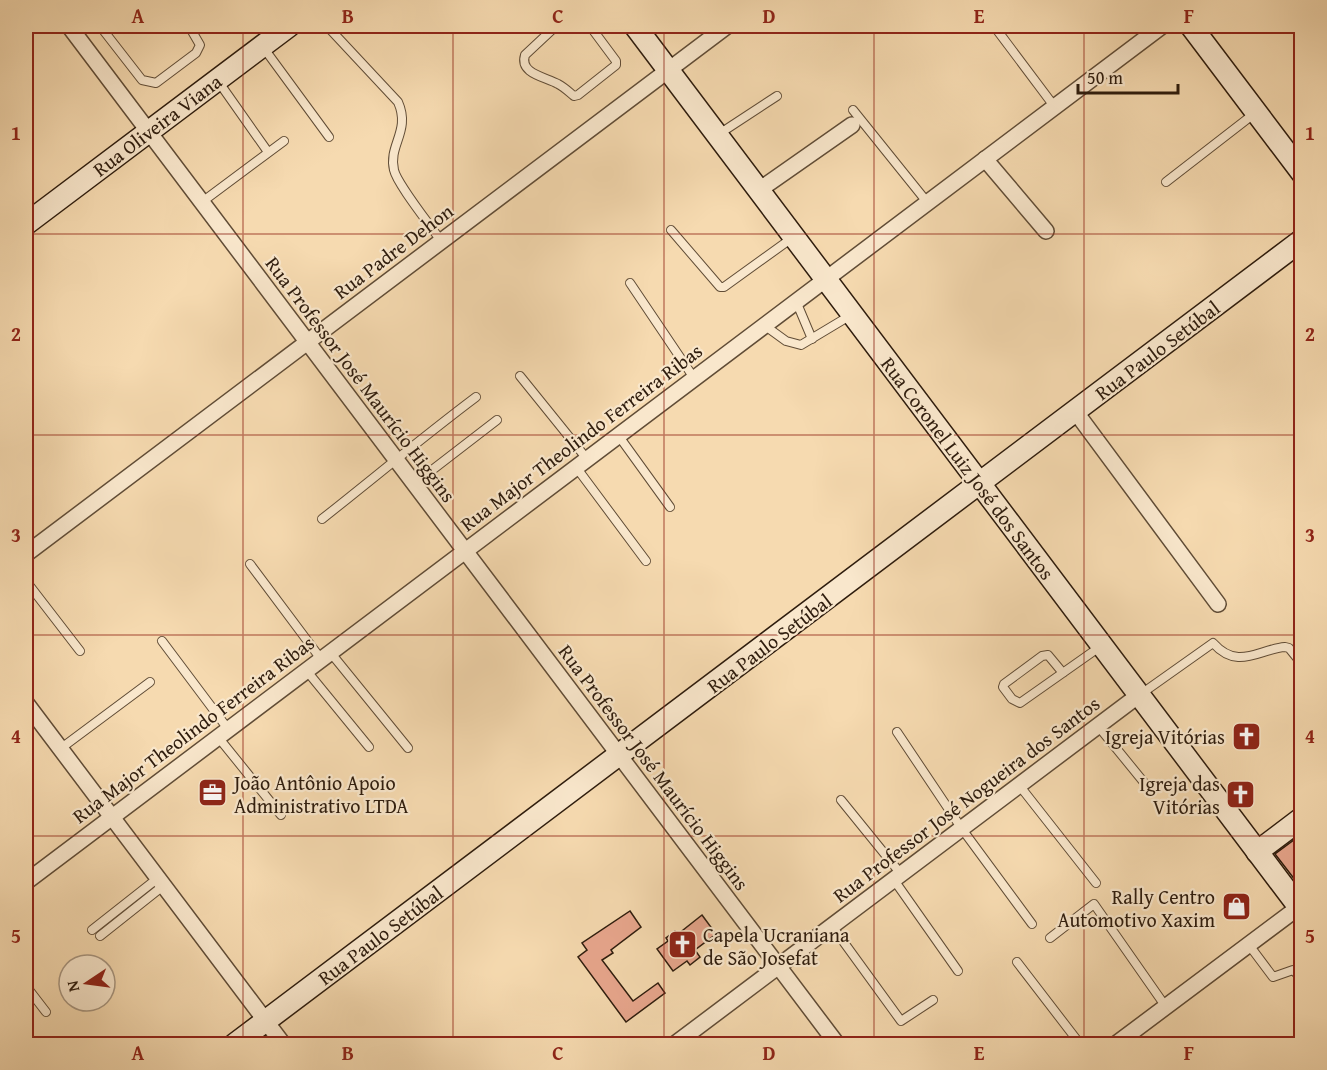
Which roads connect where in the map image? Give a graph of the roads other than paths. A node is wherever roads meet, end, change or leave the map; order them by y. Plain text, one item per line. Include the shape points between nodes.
1 (69, 26) edge
2 (100, 26) edge
3 (189, 26) edge
4 (290, 26) edge
5 (327, 26) edge
6 (556, 26) edge
7 (590, 26) edge
8 (635, 26) edge
9 (727, 26) edge
10 (994, 26) edge
11 (1162, 26) edge
12 (1191, 26) edge
13 (262, 46) junction
14 (669, 70) junction
15 (217, 80) junction
16 (777, 96) dead end
17 (1054, 106) junction
18 (1256, 112) junction
19 (852, 117) joint
20 (149, 131) junction
21 (717, 134) junction
22 (329, 137) dead end
23 (284, 141) dead end
24 (268, 152) junction
25 (985, 159) junction
26 (1302, 173) edge
27 (1166, 182) dead end
28 (759, 190) junction
29 (202, 202) junction
30 (927, 202) junction
31 (26, 224) edge
32 (671, 230) dead end
33 (1046, 231) dead end
34 (794, 237) junction
35 (1302, 240) edge
36 (441, 241) junction
37 (826, 279) junction
38 (630, 283) dead end
39 (796, 301) junction
40 (852, 314) junction
41 (764, 325) junction
42 (812, 339) junction
43 (307, 342) junction
44 (520, 376) dead end
45 (694, 378) junction
46 (476, 397) dead end
47 (1075, 411) junction
48 (497, 420) dead end
49 (618, 435) junction
50 (397, 460) junction
51 (581, 463) junction
52 (980, 483) junction
53 (414, 484) junction
54 (670, 507) dead end
55 (322, 519) dead end
56 (465, 550) junction
57 (26, 554) edge
58 (646, 561) dead end
59 (250, 564) dead end
60 (26, 581) edge
61 (1218, 604) dead end
62 (162, 641) dead end
63 (1101, 646) junction
64 (80, 651) dead end
65 (325, 656) junction
66 (1302, 664) edge
67 (306, 670) junction
68 (1063, 673) junction
69 (150, 682) dead end
70 (1139, 695) junction
71 (26, 703) edge
72 (1098, 726) junction
73 (897, 732) dead end
74 (223, 733) junction
75 (369, 747) dead end
76 (408, 748) dead end
77 (60, 749) junction
78 (619, 755) junction
79 (1019, 785) junction
80 (1151, 791) dead end
81 (841, 800) dead end
82 (281, 815) dead end
83 (111, 817) junction
84 (1302, 818) edge
85 (962, 829) junction
86 (1257, 852) junction
87 (898, 877) junction
88 (26, 882) edge
89 (160, 882) junction
90 (1096, 883) dead end
91 (1300, 909) edge
92 (1032, 924) dead end
93 (832, 926) junction
94 (92, 930) dead end
95 (100, 936) dead end
96 (1050, 938) dead end
97 (1249, 945) junction
98 (1017, 962) dead end
99 (779, 967) junction
100 (958, 971) dead end
101 (1302, 979) edge
102 (26, 986) edge
103 (933, 1000) dead end
104 (1166, 1007) junction
105 (46, 1012) dead end
106 (266, 1022) junction
107 (236, 1044) edge
108 (283, 1044) edge
109 (675, 1044) edge
110 (837, 1044) edge
111 (1080, 1044) edge
112 (1116, 1044) edge

1 - 20 street, Rua Professor José Maurício Higgins
2 - 3 lane via 142,80 156,83 196,53 200,45
4 - 13 main road, Rua Oliveira Viana
5 - 36 lane via 398,102 403,113 393,154 394,171
6 - 7 lane via 525,55 524,66 574,96 616,61
8 - 14 main road, Rua Coronel Luiz José dos Santos
9 - 14 street, Rua Padre Dehon
10 - 17 lane
11 - 17 street, Rua Major Theolindo Ferreira Ribas
12 - 18 main road
13 - 15 main road, Rua Oliveira Viana
13 - 22 lane
14 - 21 main road, Rua Coronel Luiz José dos Santos
14 - 36 street, Rua Padre Dehon
15 - 20 main road, Rua Oliveira Viana
15 - 24 lane
16 - 21 lane
17 - 25 street, Rua Major Theolindo Ferreira Ribas
18 - 26 main road
18 - 27 lane
19 - 28 street
19 - 30 lane
20 - 29 street, Rua Professor José Maurício Higgins
20 - 31 main road, Rua Oliveira Viana
21 - 28 main road, Rua Coronel Luiz José dos Santos
23 - 24 lane
24 - 29 lane
25 - 30 street, Rua Major Theolindo Ferreira Ribas
25 - 33 street
28 - 34 main road, Rua Coronel Luiz José dos Santos
29 - 43 street, Rua Professor José Maurício Higgins
30 - 37 street, Rua Major Theolindo Ferreira Ribas
32 - 34 lane via 720,287
34 - 37 main road, Rua Coronel Luiz José dos Santos
35 - 47 main road, Rua Paulo Setúbal
36 - 43 street, Rua Padre Dehon
37 - 39 street, Rua Major Theolindo Ferreira Ribas
37 - 40 main road, Rua Coronel Luiz José dos Santos
38 - 45 lane
39 - 41 street, Rua Major Theolindo Ferreira Ribas
39 - 42 lane
40 - 42 lane
40 - 52 main road, Rua Coronel Luiz José dos Santos
41 - 42 lane via 793,345
41 - 45 street, Rua Major Theolindo Ferreira Ribas
43 - 50 street, Rua Professor José Maurício Higgins
43 - 57 street, Rua Padre Dehon
44 - 51 lane
45 - 49 street, Rua Major Theolindo Ferreira Ribas
46 - 50 lane
47 - 52 main road, Rua Paulo Setúbal
47 - 61 street
48 - 53 lane
49 - 51 street, Rua Major Theolindo Ferreira Ribas
49 - 54 lane
50 - 53 street, Rua Professor José Maurício Higgins
50 - 55 lane
51 - 56 street, Rua Major Theolindo Ferreira Ribas
51 - 58 lane
52 - 63 main road, Rua Coronel Luiz José dos Santos
52 - 78 main road, Rua Paulo Setúbal
53 - 56 street, Rua Professor José Maurício Higgins
56 - 65 street, Rua Major Theolindo Ferreira Ribas
56 - 78 street, Rua Professor José Maurício Higgins
59 - 65 lane
60 - 64 lane
62 - 74 lane
63 - 68 lane
63 - 70 main road, Rua Coronel Luiz José dos Santos
65 - 67 street, Rua Major Theolindo Ferreira Ribas
65 - 76 lane
66 - 70 lane via 1285,647 1241,657 1221,652 1213,643
67 - 74 street, Rua Major Theolindo Ferreira Ribas
67 - 75 lane
68 - 68 lane via 1020,703 1003,687 1042,656 1048,656
69 - 77 lane
70 - 72 street, Rua Professor José Nogueira dos Santos
70 - 86 main road, Rua Coronel Luiz José dos Santos
71 - 77 street
72 - 79 street, Rua Professor José Nogueira dos Santos
72 - 80 lane
73 - 85 lane
74 - 82 lane
74 - 83 street, Rua Major Theolindo Ferreira Ribas
77 - 83 street
78 - 99 street, Rua Professor José Maurício Higgins
78 - 106 main road, Rua Paulo Setúbal
79 - 85 street, Rua Professor José Nogueira dos Santos
79 - 90 lane
81 - 87 lane
83 - 88 street, Rua Major Theolindo Ferreira Ribas
83 - 89 street
84 - 86 main road
85 - 87 street, Rua Professor José Nogueira dos Santos
85 - 92 lane
86 - 91 main road, Rua Coronel Luiz José dos Santos
87 - 93 street, Rua Professor José Nogueira dos Santos
87 - 100 lane
89 - 94 lane
89 - 95 lane
89 - 106 street
91 - 97 street
93 - 99 street, Rua Professor José Nogueira dos Santos
93 - 103 lane via 901,1021
96 - 104 lane via 1094,904
97 - 101 lane via 1274,977 1293,970
97 - 104 street
98 - 111 lane
99 - 109 street, Rua Professor José Nogueira dos Santos
99 - 110 street, Rua Professor José Maurício Higgins
102 - 105 lane
104 - 112 street
106 - 107 main road, Rua Paulo Setúbal
106 - 108 street

